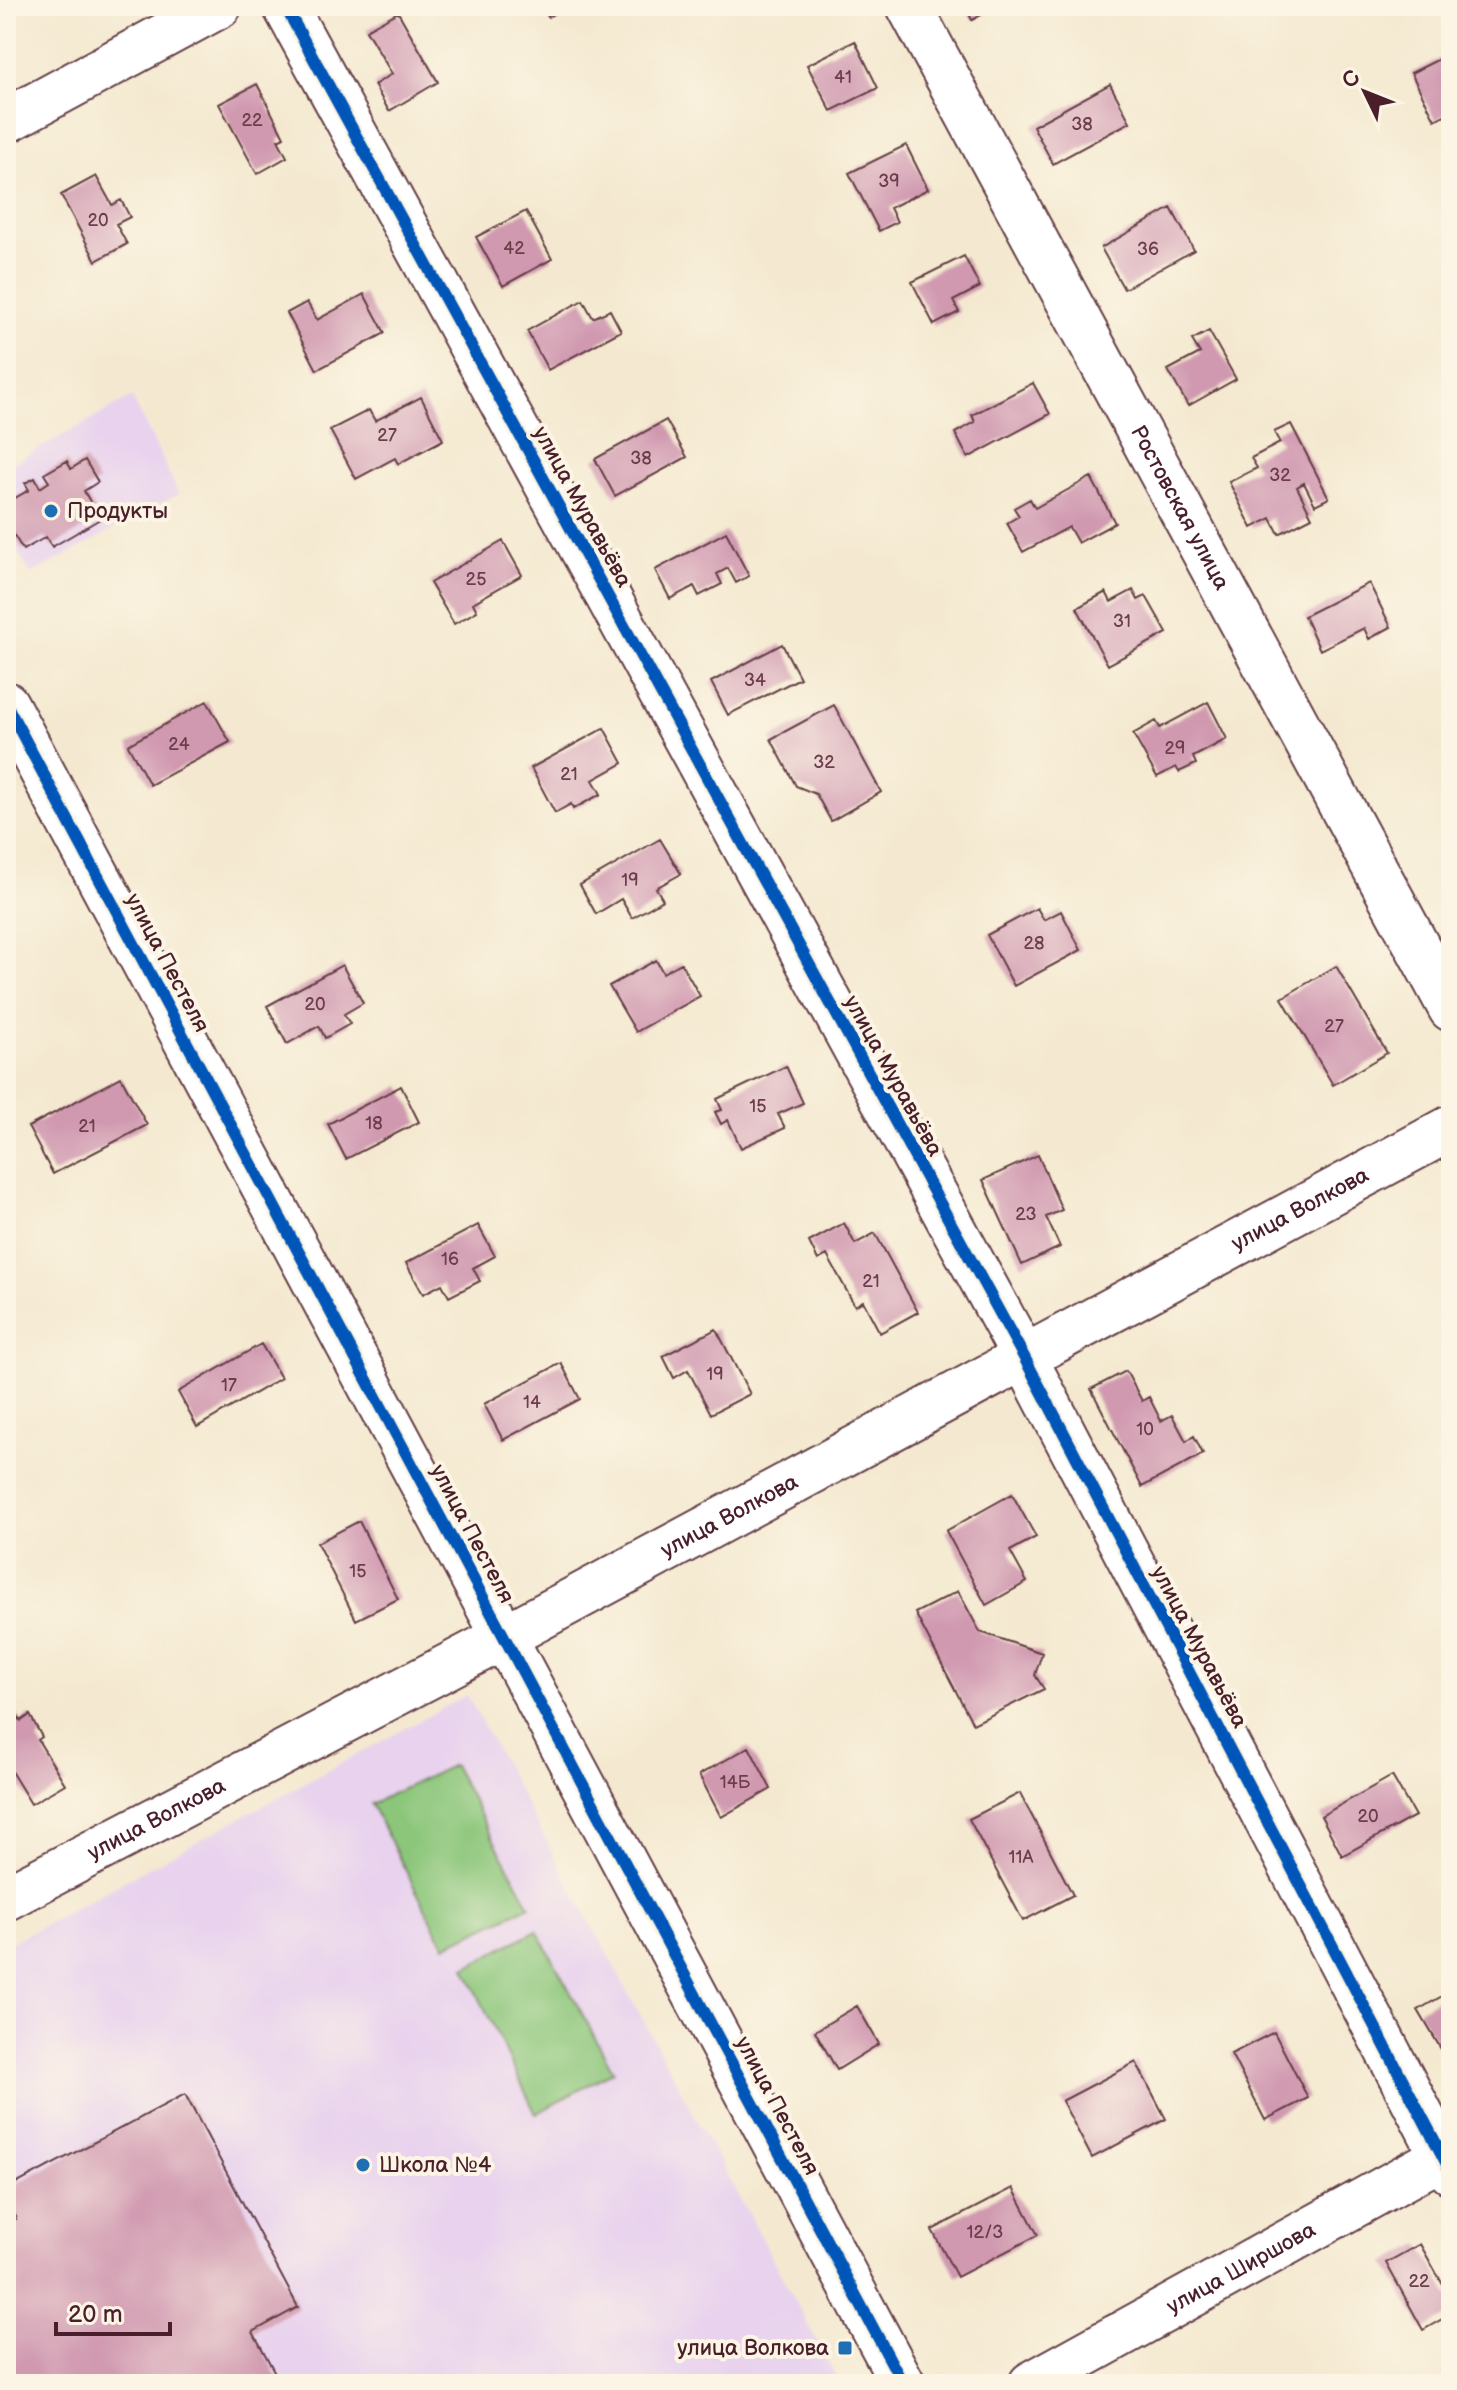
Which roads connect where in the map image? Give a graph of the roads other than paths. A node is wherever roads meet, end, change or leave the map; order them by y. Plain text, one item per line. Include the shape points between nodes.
1 (219, 6) edge
2 (285, 6) edge
3 (909, 6) edge
4 (6, 121) edge
5 (6, 704) edge
6 (1451, 1009) edge
7 (1451, 1128) edge
8 (1024, 1357) junction
9 (504, 1637) junction
10 (9, 1889) edge
11 (1448, 2160) edge
12 (903, 2384) edge
13 (1031, 2384) edge

1 - 4 street
2 - 8 street, улица Муравьёва
3 - 6 street, Ростовская улица
5 - 9 street, улица Пестеля
7 - 8 street, улица Волкова
8 - 9 street, улица Волкова
8 - 11 street, улица Муравьёва
9 - 10 street, улица Волкова
9 - 12 street, улица Пестеля
11 - 13 street, улица Ширшова

